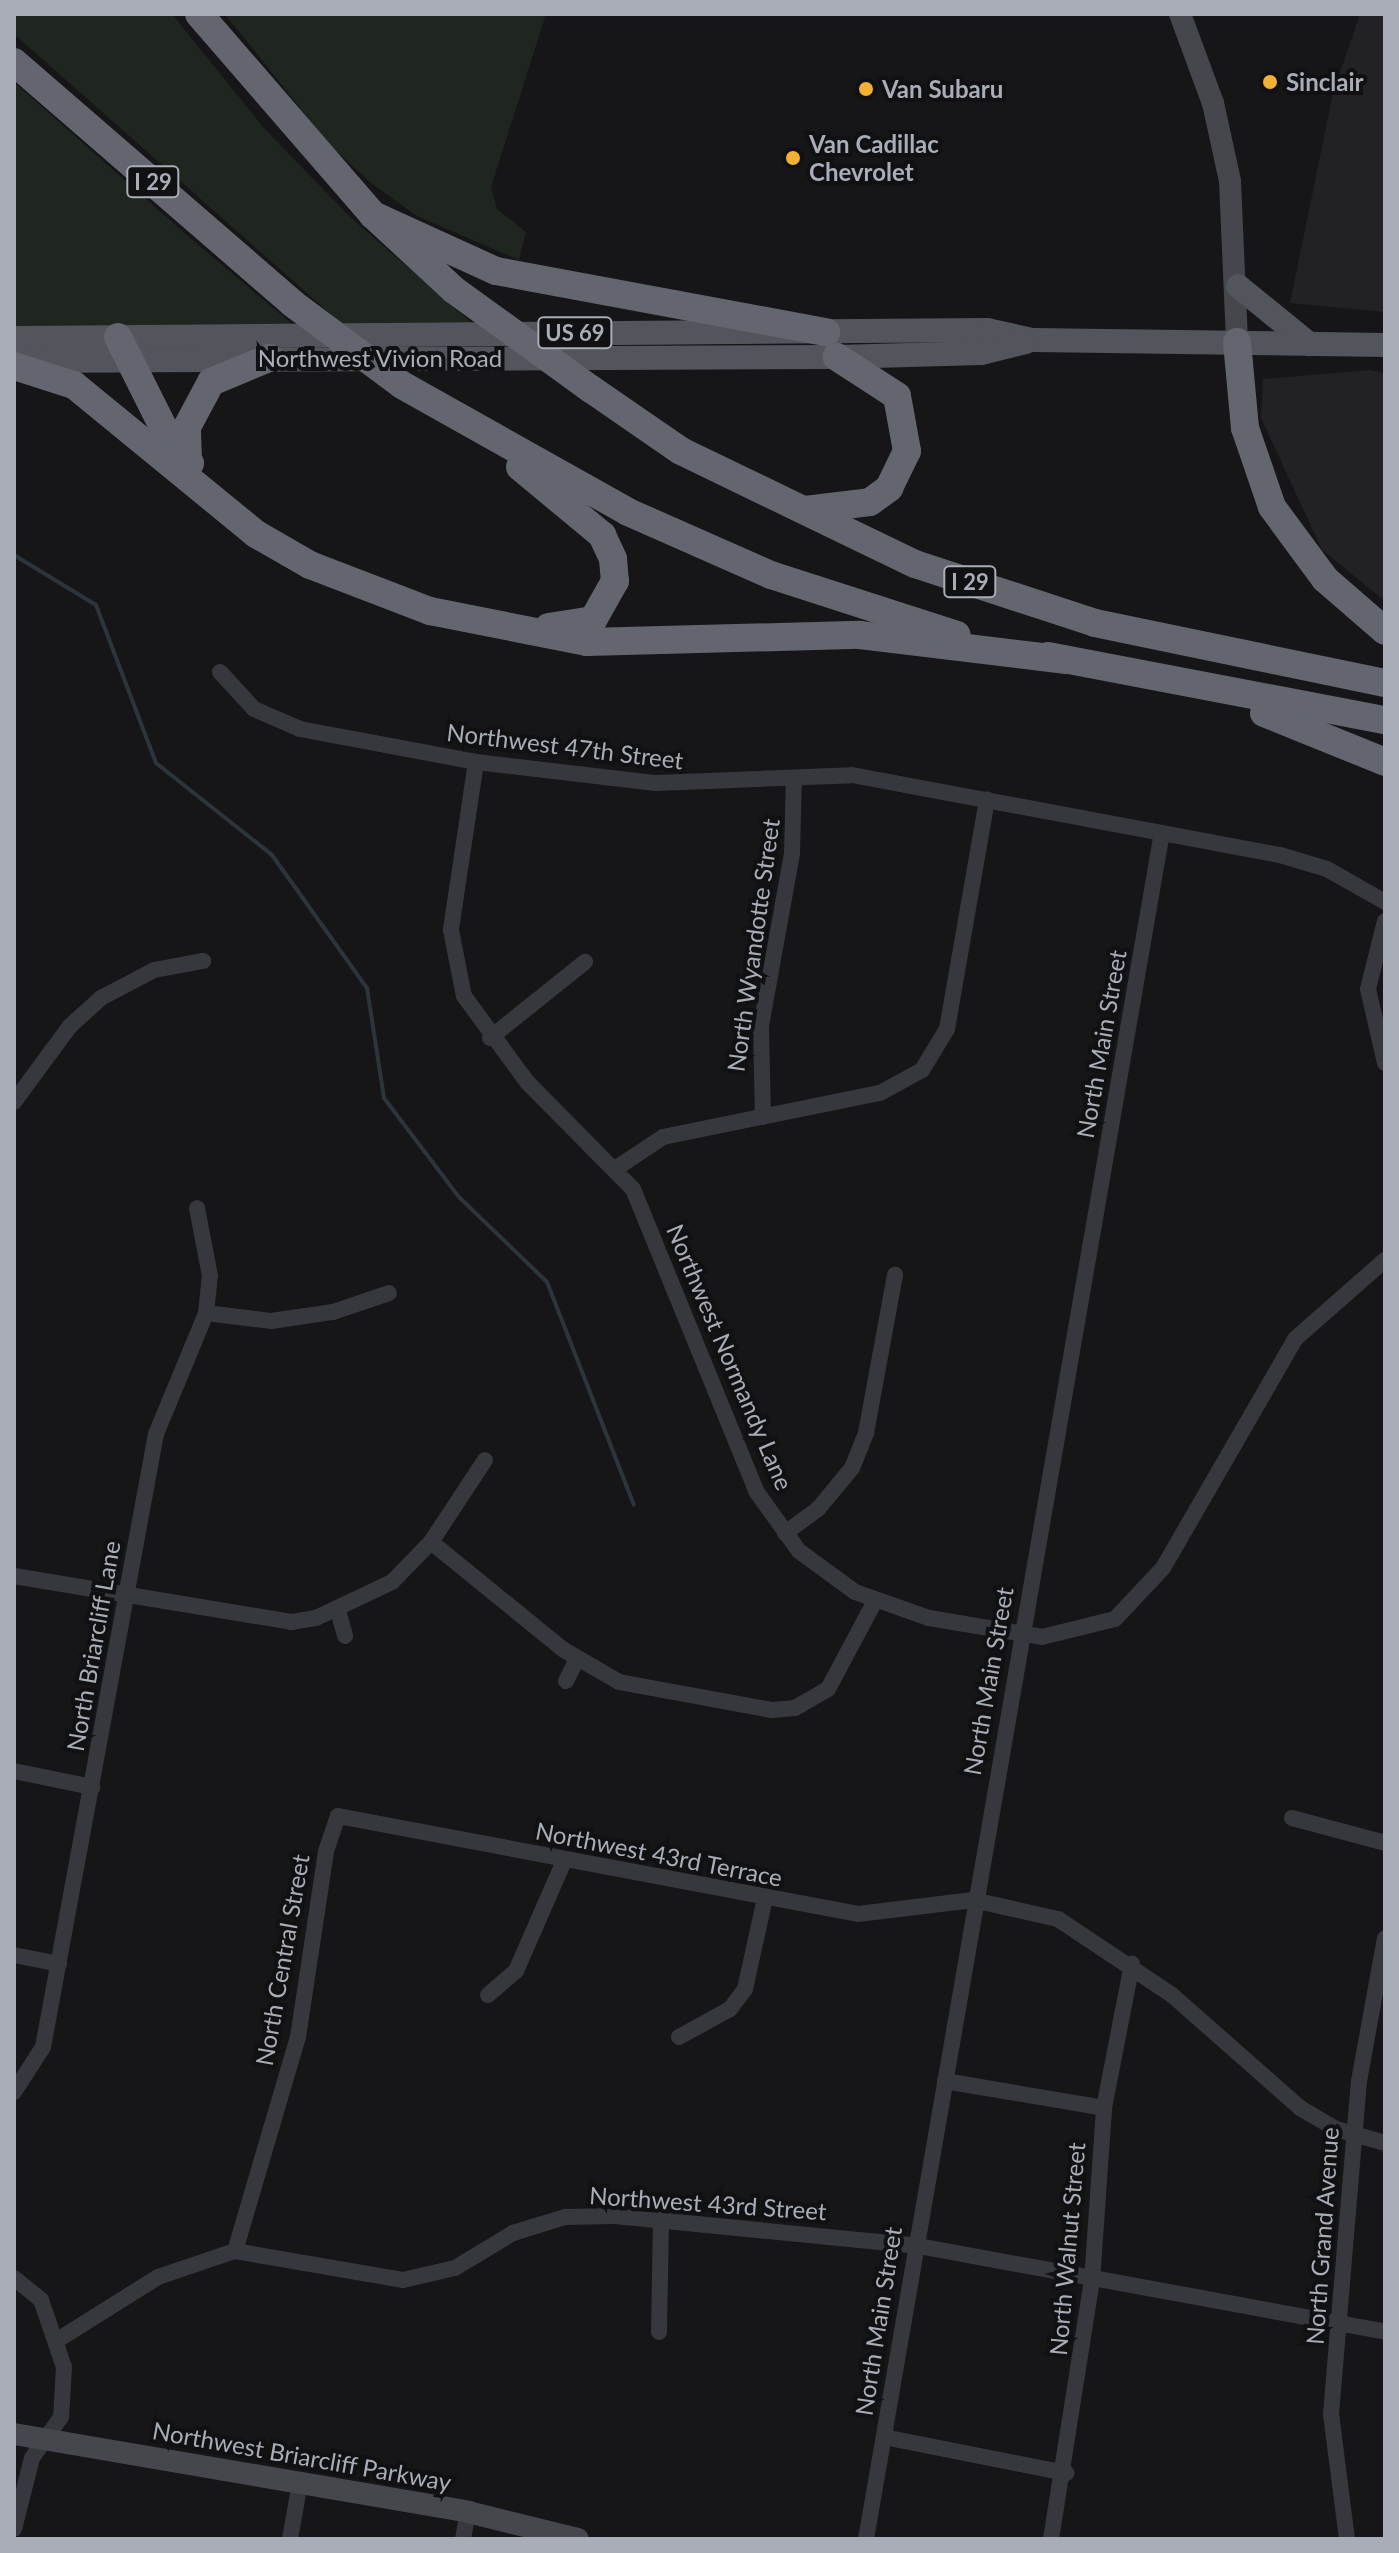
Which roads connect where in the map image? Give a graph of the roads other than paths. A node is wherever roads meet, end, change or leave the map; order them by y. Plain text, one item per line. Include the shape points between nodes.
1 (199, 14) edge
2 (1180, 14) edge
3 (14, 62) edge
4 (373, 215) junction
5 (1238, 286) junction
6 (14, 338) edge
7 (1237, 342) junction
8 (832, 344) junction
9 (1309, 344) junction
10 (1385, 345) edge
11 (125, 348) junction
12 (269, 358) junction
13 (14, 364) edge
14 (473, 428) junction
15 (188, 461) junction
16 (799, 510) junction
17 (1385, 631) edge
18 (1066, 660) junction
19 (220, 672) dead end
20 (1385, 683) edge
21 (1209, 688) junction
22 (1385, 720) edge
23 (476, 762) junction
24 (1385, 762) edge
25 (794, 779) junction
26 (987, 799) junction
27 (1162, 833) junction
28 (1385, 902) edge
29 (1385, 921) edge
30 (203, 961) dead end
31 (585, 962) dead end
32 (490, 1038) junction
33 (1385, 1063) edge
34 (14, 1102) edge
35 (763, 1117) junction
36 (618, 1167) junction
37 (197, 1208) dead end
38 (1382, 1265) edge
39 (895, 1275) dead end
40 (389, 1293) dead end
41 (206, 1313) junction
42 (485, 1460) dead end
43 (785, 1533) junction
44 (431, 1542) junction
45 (14, 1576) edge
46 (126, 1596) junction
47 (875, 1601) junction
48 (338, 1611) junction
49 (1021, 1634) junction
50 (345, 1636) dead end
51 (577, 1659) junction
52 (566, 1681) dead end
53 (14, 1771) edge
54 (92, 1787) junction
55 (338, 1816) joint
56 (1292, 1818) dead end
57 (1385, 1843) edge
58 (564, 1861) junction
59 (765, 1898) junction
60 (973, 1900) junction
61 (1385, 1938) edge
62 (14, 1955) edge
63 (59, 1964) junction
64 (1132, 1964) junction
65 (488, 1995) dead end
66 (679, 2037) dead end
67 (945, 2081) junction
68 (14, 2092) edge
69 (1104, 2108) junction
70 (1353, 2135) junction
71 (1385, 2143) edge
72 (661, 2219) junction
73 (913, 2245) junction
74 (235, 2251) junction
75 (14, 2278) edge
76 (1092, 2281) junction
77 (1341, 2323) junction
78 (659, 2332) dead end
79 (1385, 2332) edge
80 (56, 2341) junction
81 (14, 2434) edge
82 (884, 2437) junction
83 (46, 2439) junction
84 (1066, 2473) junction
85 (300, 2482) junction
86 (468, 2512) junction
87 (14, 2529) edge
88 (290, 2539) edge
89 (463, 2539) edge
90 (578, 2539) edge
91 (866, 2539) edge
92 (1051, 2539) edge
93 (1347, 2539) edge

1 - 4 highway, I 29
2 - 5 main road via 1213,103 1230,181
3 - 14 highway, I 29, bridge via 292,303 402,385
4 - 8 highway via 496,271
4 - 16 highway, I 29, bridge via 454,290 591,389 681,451
5 - 7 main road
5 - 9 main road
6 - 11 main road, Northwest Vivion Road / US 69
7 - 8 main road, Northwest Vivion Road / US 69 via 1032,340 981,353
7 - 9 main road, US 69
7 - 17 highway via 1245,428 1272,507 1325,579
8 - 11 main road, Northwest Vivion Road / US 69
8 - 12 main road, Northwest Vivion Road / US 69
8 - 16 highway via 897,396 907,451 889,488 870,502
9 - 10 main road, US 69
11 - 12 main road, Northwest Vivion Road / US 69
11 - 13 main road, Northwest Vivion Road / US 69
11 - 15 highway via 164,429
12 - 15 highway via 211,382 187,427
13 - 18 highway via 74,385 256,534 310,565 430,611 587,642 860,635
14 - 15 highway via 602,535 615,581 593,620 553,628 395,589 269,529
14 - 18 highway, I 29 via 628,512 771,575 983,643
16 - 20 highway, I 29 via 915,564 1095,623
18 - 21 highway, I 29
19 - 23 street, Northwest 47th Street via 240,699 283,725
21 - 22 highway, I 29
21 - 24 highway
23 - 25 street, Northwest 47th Street via 688,785
23 - 32 street, Northwest Normandy Lane via 451,930 464,996
25 - 26 street, Northwest 47th Street via 852,775
25 - 35 street, North Wyandotte Street via 792,853 761,1026
26 - 27 street, Northwest 47th Street
26 - 35 street via 949,1018 929,1063 890,1090
27 - 28 street, Northwest 47th Street via 1308,863
27 - 49 street, North Main Street
29 - 33 street via 1368,989
30 - 34 street via 154,970 101,998 70,1026
31 - 32 street
32 - 36 street, Northwest Normandy Lane
35 - 36 street via 663,1137
36 - 43 street, Northwest Normandy Lane via 660,1250 756,1491
37 - 41 street, North Briarcliff Lane via 210,1276
38 - 49 street, Northwest Normandy Lane via 1321,1312 1274,1368 1142,1596 1115,1619 1079,1634
39 - 43 street via 868,1423 852,1468 818,1509
40 - 41 street via 333,1312 271,1321
41 - 46 street, North Briarcliff Lane via 156,1434
42 - 44 street
43 - 47 street, Northwest Normandy Lane via 817,1566
44 - 48 street via 392,1582
44 - 51 street
45 - 46 street
46 - 48 street via 291,1622
46 - 54 street, North Briarcliff Lane
47 - 49 street, Northwest Normandy Lane
47 - 51 street via 841,1674 821,1695 786,1711 643,1692
48 - 50 street
49 - 60 street, North Main Street
51 - 52 street
53 - 54 street
54 - 63 street, North Briarcliff Lane
55 - 58 street, Northwest 43rd Terrace
55 - 74 street, North Central Street via 326,1851 298,2037
56 - 57 street
58 - 59 street, Northwest 43rd Terrace
58 - 65 street via 516,1971
59 - 60 street, Northwest 43rd Terrace via 877,1915
59 - 66 street via 745,1989 730,2009
60 - 64 street via 1058,1919
60 - 67 street, North Main Street
61 - 70 street, North Grand Avenue
62 - 63 street
63 - 68 street, North Briarcliff Lane via 41,2055
64 - 69 street, North Walnut Street
64 - 70 street via 1300,2108
67 - 69 street
67 - 73 street, North Main Street
69 - 76 street, North Walnut Street
70 - 71 street
70 - 77 street, North Grand Avenue
72 - 73 street, Northwest 43rd Street
72 - 74 street, Northwest 43rd Street via 565,2217 513,2233 455,2268 403,2280
72 - 78 street
73 - 76 street, Northwest 43rd Street
73 - 82 street, North Main Street
74 - 80 street, Northwest 43rd Street via 158,2277
75 - 80 street via 41,2300
76 - 77 street, Northwest 43rd Street
76 - 84 street, North Walnut Street
77 - 79 street, Northwest 43rd Street
77 - 93 street, North Grand Avenue via 1331,2428
80 - 83 street via 64,2367 61,2417
81 - 83 main road, Northwest Briarcliff Parkway
82 - 84 street
82 - 91 street, North Main Street
83 - 85 main road, Northwest Briarcliff Parkway
83 - 87 street via 32,2458
84 - 92 street, North Walnut Street
85 - 86 main road, Northwest Briarcliff Parkway
85 - 88 street
86 - 89 street
86 - 90 main road, Northwest Briarcliff Parkway

